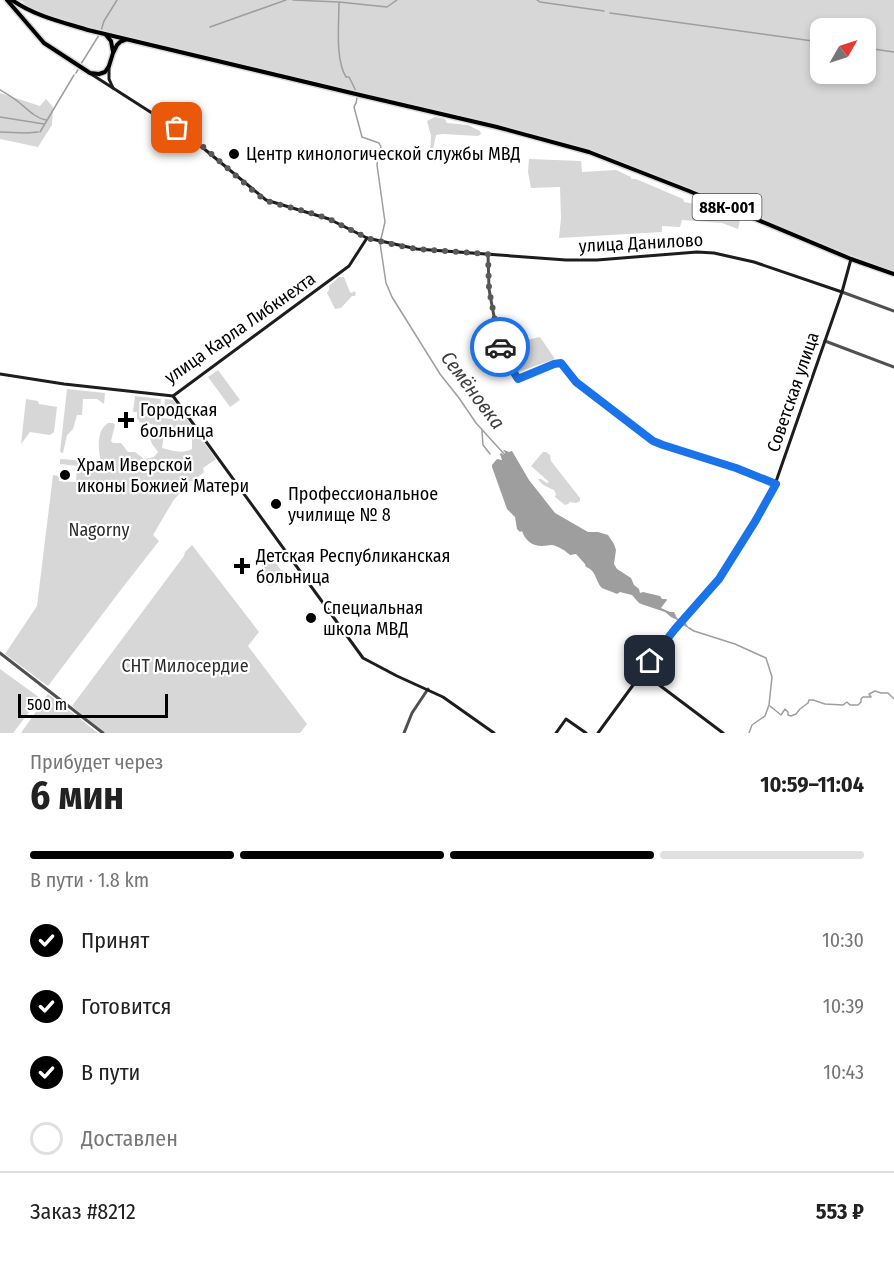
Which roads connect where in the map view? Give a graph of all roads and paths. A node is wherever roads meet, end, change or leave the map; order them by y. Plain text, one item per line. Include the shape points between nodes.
1 (7, 0) edge
2 (12, 0) edge
3 (22, 7) junction
4 (25, 22) junction
5 (105, 34) junction
6 (131, 40) junction
7 (113, 53) junction
8 (109, 66) junction
9 (90, 73) junction
10 (114, 89) junction
11 (367, 238) junction
12 (488, 254) junction
13 (851, 259) junction
14 (894, 274) edge
15 (842, 292) junction
16 (894, 311) edge
17 (825, 341) junction
18 (894, 367) edge
19 (0, 374) edge
20 (173, 396) junction
21 (776, 484) junction
22 (0, 653) edge
23 (642, 672) junction
24 (428, 689) junction
25 (103, 733) edge
26 (404, 733) edge
27 (494, 733) edge
28 (556, 733) edge
29 (586, 733) edge
30 (598, 733) edge
31 (723, 733) edge

1 - 4 main road
2 - 3 main road
3 - 4 main road
3 - 5 main road
4 - 9 main road via 47,46
5 - 6 main road
5 - 7 main road
6 - 7 main road via 120,42
6 - 13 main road, 88К-001 via 589,152
7 - 8 main road
8 - 9 main road via 102,74
8 - 10 main road
9 - 10 main road, улица Данилово
10 - 11 main road, улица Данилово via 200,144 266,200 319,216
11 - 12 main road, улица Данилово via 417,249
11 - 20 main road, улица Карла Либкнехта via 349,266
12 - 15 main road, улица Данилово via 579,260 714,253 754,262
12 - 21 street via 489,289 500,349 518,379 561,363 576,382 653,441
13 - 14 main road, 88К-001
13 - 15 main road, Советская улица
15 - 16 street, улица Данилово
15 - 17 main road, Советская улица
17 - 18 street
17 - 21 main road, Советская улица
19 - 20 main road, улица Карла Либкнехта
20 - 24 main road via 362,656
21 - 23 main road, Советская улица via 719,579
22 - 25 street
23 - 30 main road, Советская улица
23 - 31 main road
24 - 26 street
24 - 27 main road
28 - 29 main road via 566,719

